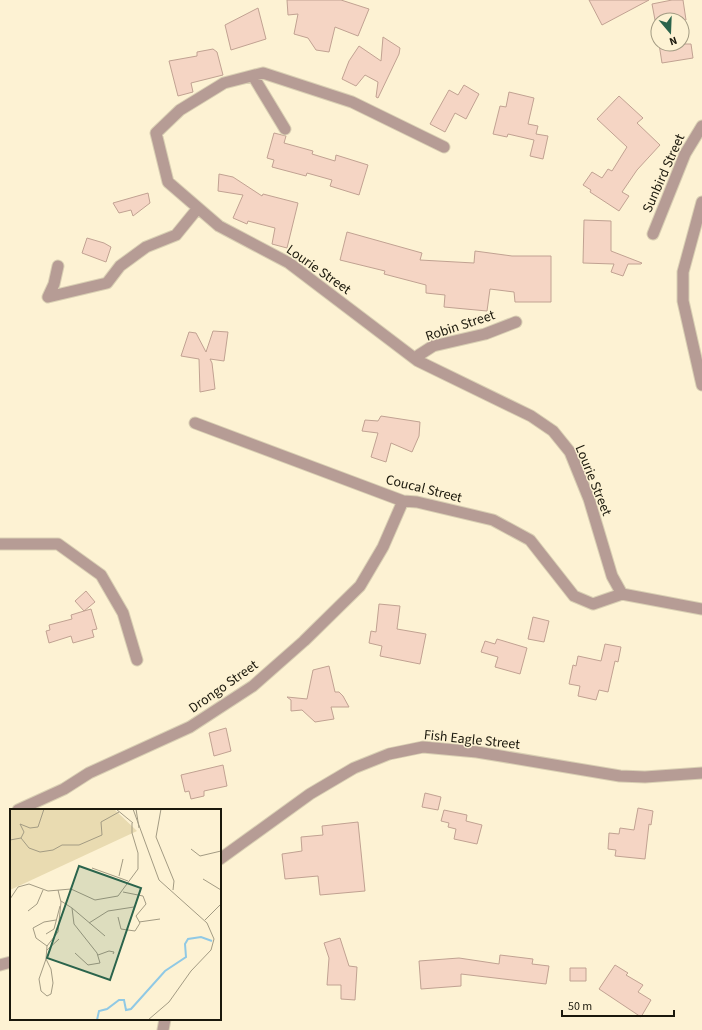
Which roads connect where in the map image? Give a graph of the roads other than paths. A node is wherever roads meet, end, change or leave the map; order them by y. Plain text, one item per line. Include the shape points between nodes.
1 (252, 76) junction
2 (702, 126) edge
3 (285, 129) dead end
4 (444, 147) dead end
5 (702, 202) edge
6 (198, 208) junction
7 (653, 234) dead end
8 (58, 266) dead end
9 (516, 322) dead end
10 (418, 361) junction
11 (702, 385) edge
12 (194, 423) dead end
13 (404, 501) junction
14 (0, 544) edge
15 (622, 594) junction
16 (702, 609) edge
17 (137, 660) dead end
18 (702, 773) edge
19 (21, 809) edge
20 (221, 858) edge
21 (10, 962) edge
22 (0, 965) edge
23 (165, 1020) edge
24 (163, 1030) edge

1 - 3 street
1 - 4 street, Lourie Street via 263,74 352,102
1 - 6 street, Lourie Street via 224,83 180,110 156,133 168,182
2 - 7 street, Sunbird Street via 685,154
5 - 11 street via 683,272 683,301
6 - 8 street via 176,235 146,247 120,266 107,283 48,296
6 - 10 street, Lourie Street via 219,226 288,263
9 - 10 street, Robin Street via 485,334 433,346 419,355
10 - 15 street, Lourie Street via 531,416 554,431 570,452 589,499 612,576
12 - 13 street, Coucal Street
13 - 15 street, Coucal Street via 493,520 530,540 574,596 593,604
13 - 19 street, Drongo Street via 383,547 360,586 253,686 190,727 89,773 64,789
14 - 17 street via 58,544 101,575 122,613
15 - 16 street
18 - 20 street, Fish Eagle Street via 620,776 477,752 423,747 389,754 354,768 310,794
21 - 22 street
23 - 24 street

